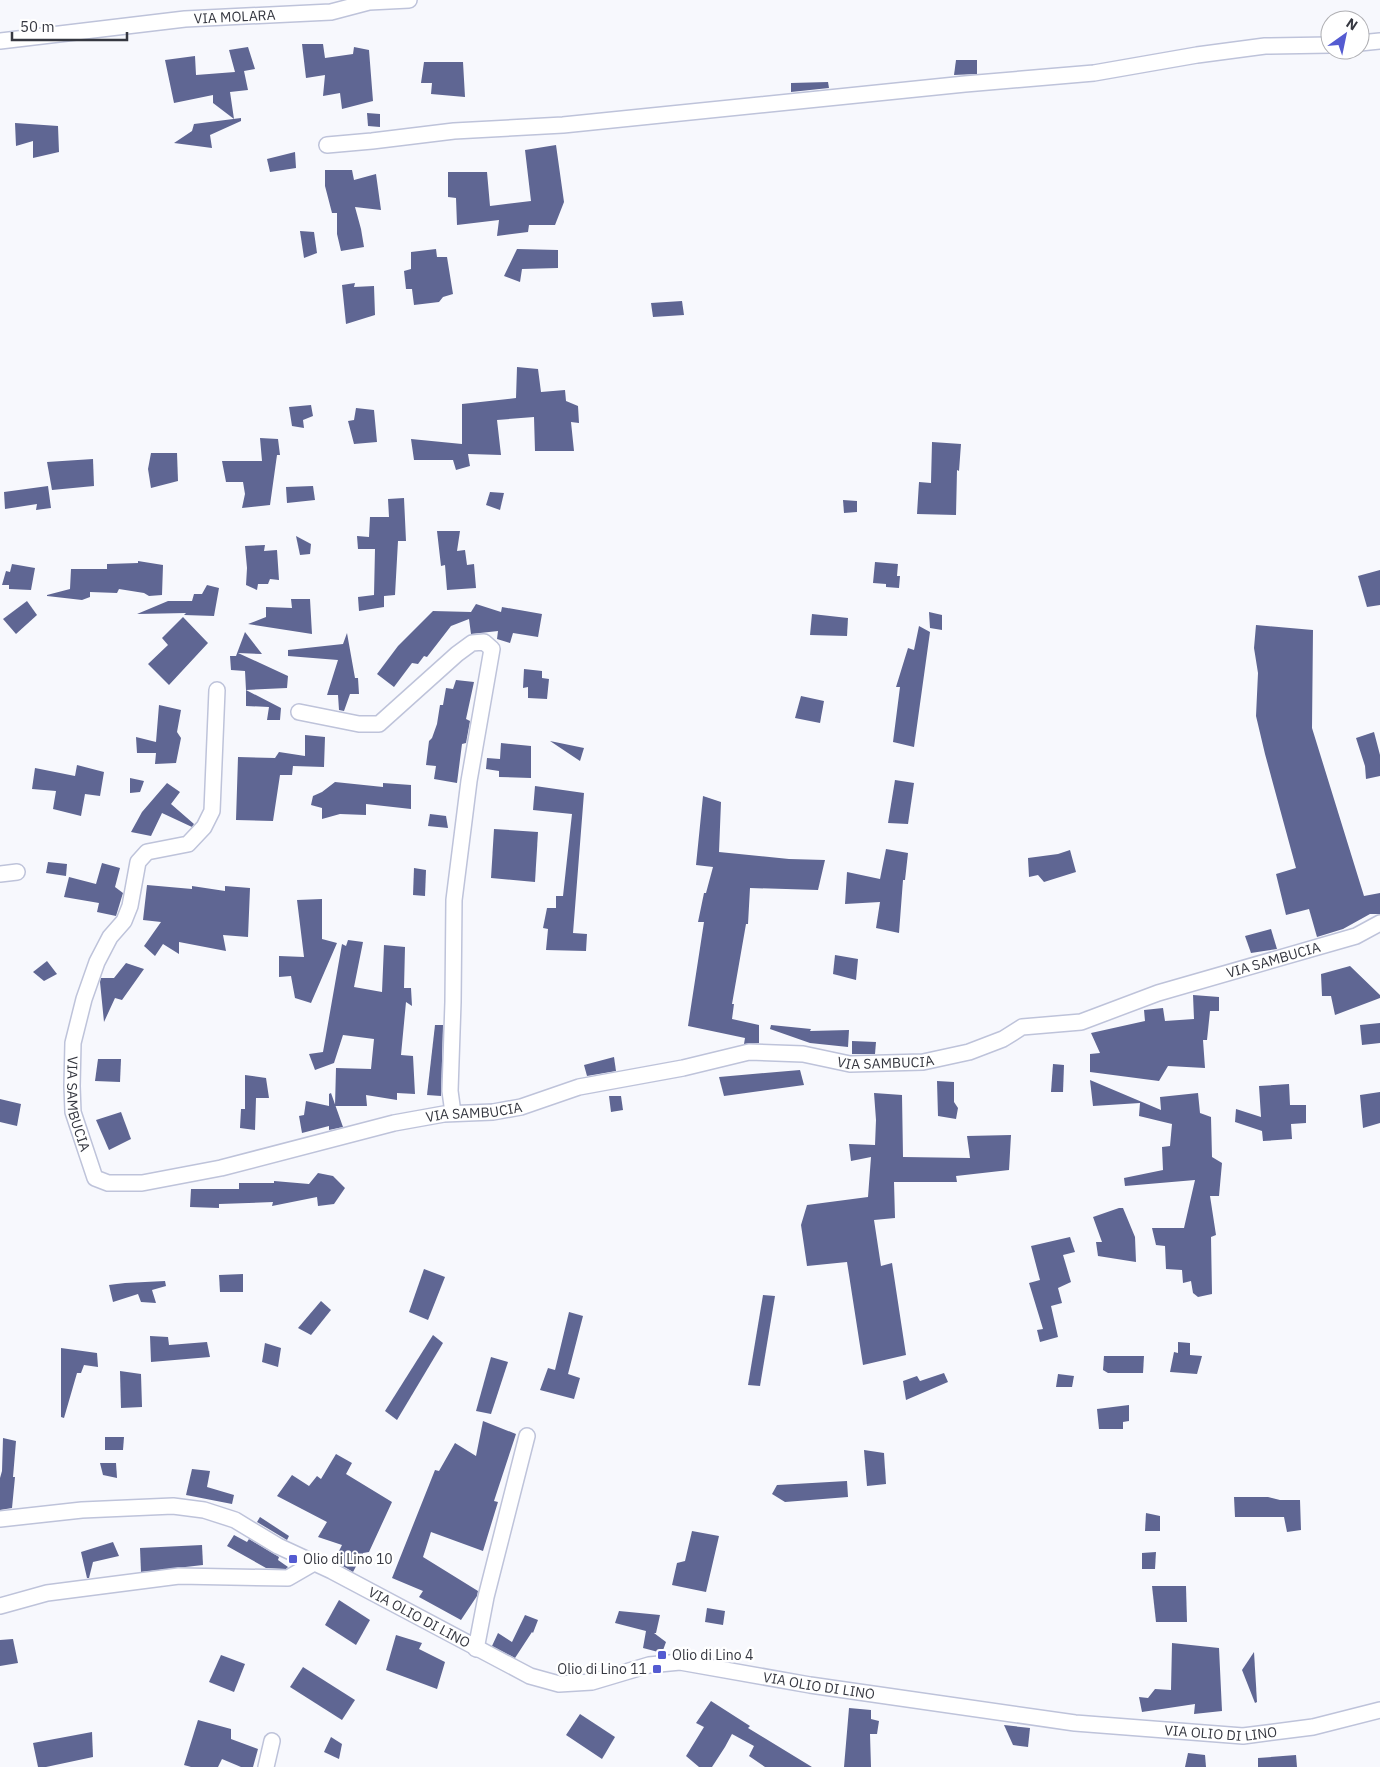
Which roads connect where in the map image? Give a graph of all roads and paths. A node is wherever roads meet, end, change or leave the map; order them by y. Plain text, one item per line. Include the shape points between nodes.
1 (409, 0) edge
2 (0, 41) edge
3 (1320, 45) edge
4 (326, 145) dead end
5 (217, 690) dead end
6 (299, 712) dead end
7 (17, 872) dead end
8 (0, 874) edge
9 (1380, 923) edge
10 (453, 1114) junction
11 (526, 1436) dead end
12 (0, 1519) edge
13 (314, 1563) junction
14 (0, 1606) edge
15 (476, 1649) junction
16 (1380, 1710) edge
17 (272, 1742) dead end
18 (266, 1767) edge

1 - 2 street, VIA MOLARA via 369,2 330,12 186,19
3 - 4 street via 1265,46 1094,74 562,125 454,130
5 - 10 street, VIA SAMBUCIA via 212,811 204,827 188,844 147,852 138,862 130,906 97,962 73,1043 73,1112 95,1178 108,1183 142,1183 222,1168 394,1123
6 - 10 street via 359,724 379,724 472,643 484,642 492,649 468,790 454,900 450,1091
7 - 8 street
9 - 10 street, VIA SAMBUCIA via 1356,936 1158,993 1081,1022 1022,1027 1003,1039 969,1052 923,1062 850,1064 803,1054 749,1052 579,1087 521,1107
11 - 15 street
12 - 13 street, VIA OLIO DI LINO via 82,1510 173,1506 204,1510 235,1520
13 - 14 street via 288,1578 179,1576 47,1593
13 - 15 street, VIA OLIO DI LINO
15 - 16 street, VIA OLIO DI LINO via 530,1676 559,1684 592,1682 649,1665 680,1662 952,1706 1075,1723 1166,1731 1243,1736 1313,1727
17 - 18 street

